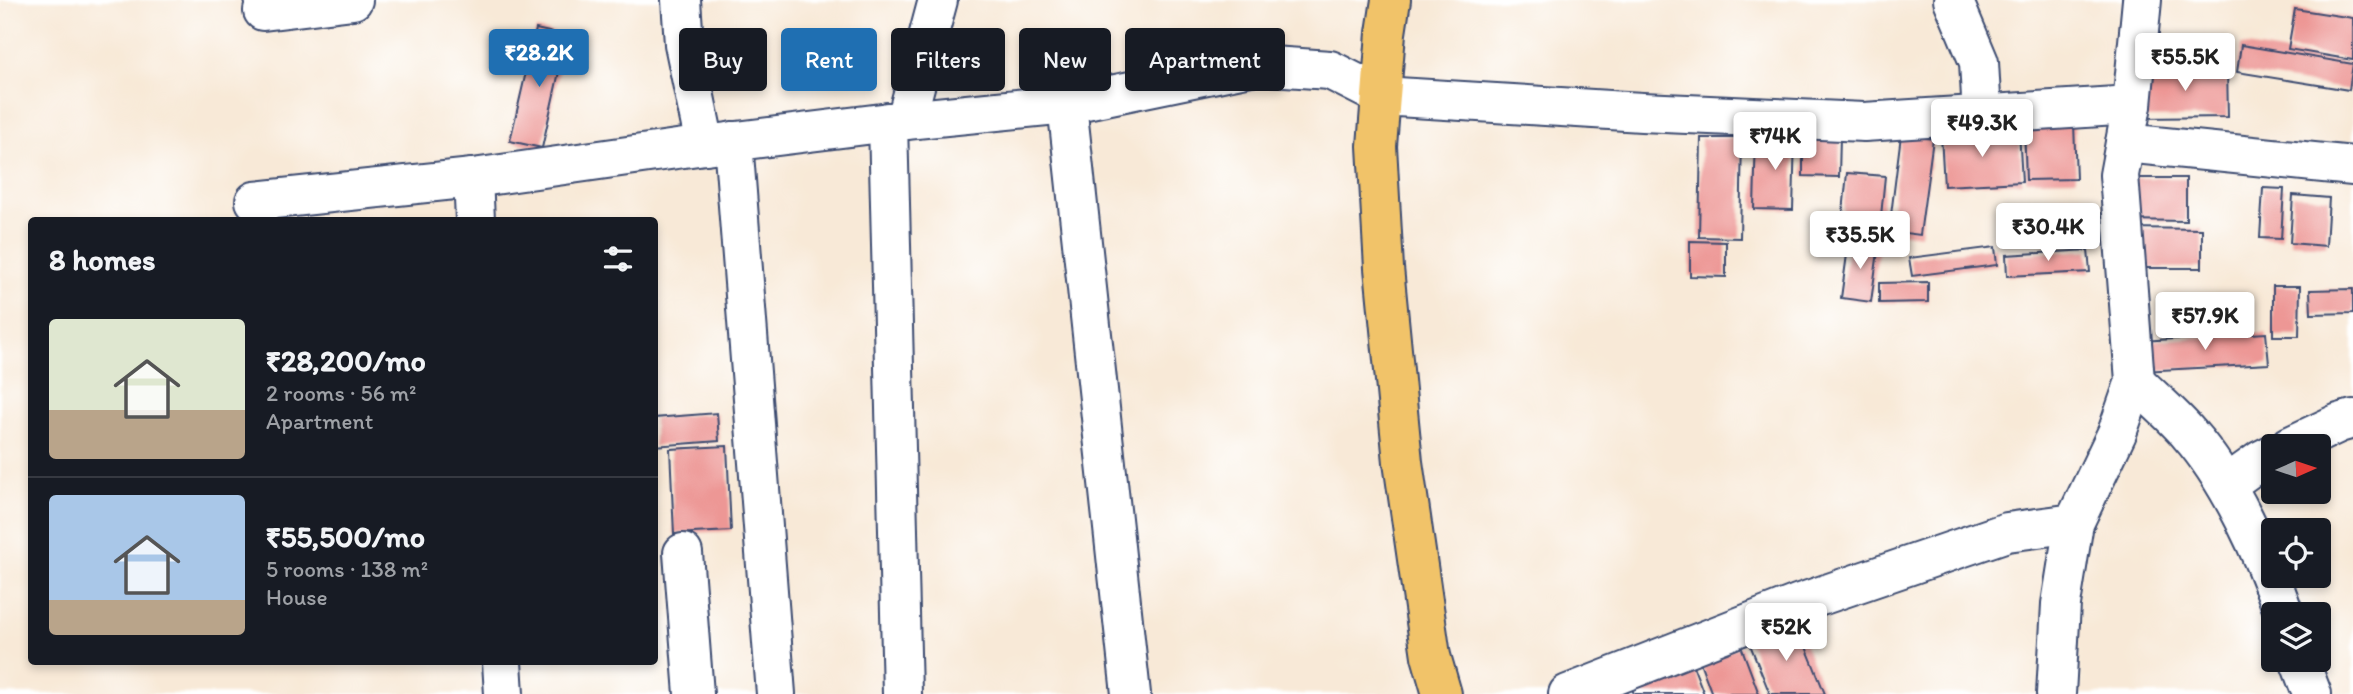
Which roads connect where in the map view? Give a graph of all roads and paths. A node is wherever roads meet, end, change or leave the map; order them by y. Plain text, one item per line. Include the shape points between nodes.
1 (353, 0) edge
2 (681, 0) edge
3 (938, 0) edge
4 (1391, 0) edge
5 (1953, 0) edge
6 (2142, 0) edge
7 (263, 11) dead end
8 (1381, 96) junction
9 (1067, 104) junction
10 (2132, 105) junction
11 (1982, 114) junction
12 (897, 121) junction
13 (719, 143) junction
14 (2125, 143) junction
15 (2353, 166) edge
16 (473, 178) junction
17 (255, 201) dead end
18 (297, 208) edge
19 (475, 217) edge
20 (2135, 382) junction
21 (2353, 419) edge
22 (2316, 434) edge
23 (2261, 460) edge
24 (2227, 485) junction
25 (2074, 523) junction
26 (683, 553) dead end
27 (2280, 602) edge
28 (502, 665) edge
29 (2304, 672) edge
30 (504, 694) edge
31 (694, 694) edge
32 (776, 694) edge
33 (902, 694) edge
34 (1130, 694) edge
35 (1442, 694) edge
36 (1568, 694) edge
37 (2056, 694) edge
38 (2312, 694) edge

1 - 7 street
2 - 13 street via 684,44
3 - 12 street
4 - 8 main road
5 - 11 street via 1979,62
6 - 10 street
8 - 9 street via 1330,70 1255,65
8 - 11 street via 1864,122
8 - 35 main road via 1377,146 1403,462 1431,656
9 - 12 street
9 - 34 street
10 - 11 street
10 - 14 street
12 - 13 street
12 - 33 street
13 - 16 street
13 - 32 street
14 - 15 street
14 - 20 street via 2119,175
16 - 18 street
16 - 19 street
17 - 18 street
20 - 24 street via 2189,434
20 - 25 street via 2117,433
21 - 22 street
23 - 24 street
24 - 27 street
25 - 36 street via 2007,532 1801,603
25 - 37 street via 2061,604
26 - 31 street
28 - 30 street
29 - 38 street

